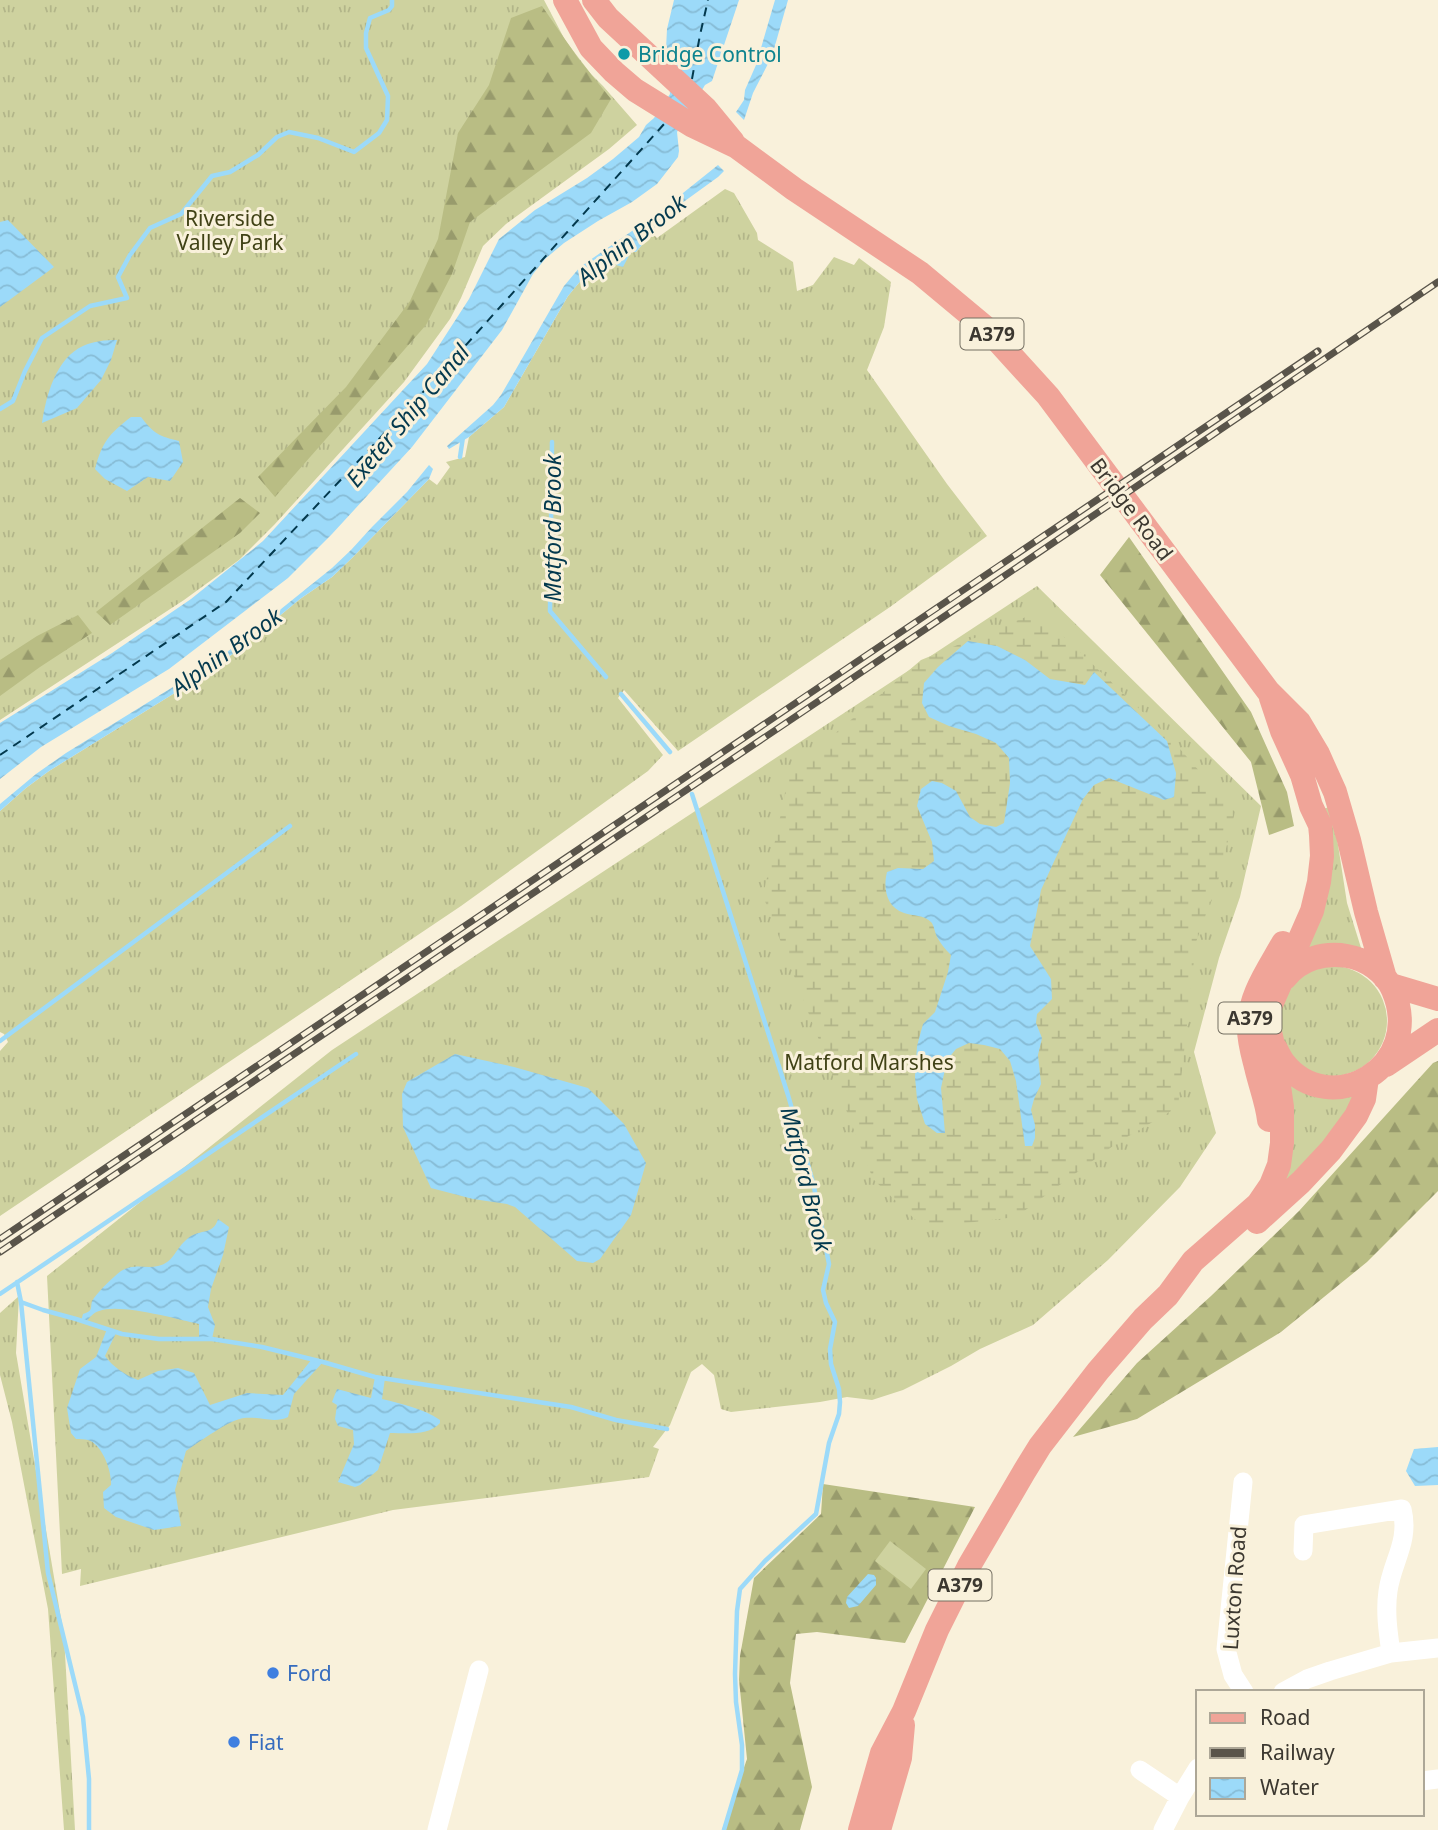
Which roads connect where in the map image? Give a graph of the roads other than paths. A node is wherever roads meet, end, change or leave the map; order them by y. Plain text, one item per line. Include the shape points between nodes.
1 (565, 0) edge
2 (594, 0) edge
3 (691, 111) junction
4 (1268, 691) junction
5 (1311, 806) junction
6 (1388, 981) junction
7 (1278, 987) junction
8 (1438, 999) edge
9 (1438, 1030) edge
10 (1273, 1045) junction
11 (1372, 1074) junction
12 (1229, 1228) junction
13 (1168, 1295) junction
14 (1243, 1482) dead end
15 (1303, 1551) dead end
16 (1438, 1648) edge
17 (1391, 1653) junction
18 (479, 1670) dead end
19 (1243, 1690) edge
20 (1287, 1690) edge
21 (904, 1711) junction
22 (1140, 1770) dead end
23 (1196, 1772) edge
24 (1180, 1797) junction
25 (437, 1830) edge
26 (860, 1830) edge
27 (878, 1830) edge
28 (1163, 1830) edge

1 - 3 main road, Bridge Road / A379 via 591,48 614,72 650,100
2 - 3 main road, Bridge Road / A379
3 - 4 main road, Bridge Road / A379 via 705,107 737,147 920,273 986,328 1048,396
4 - 5 main road, A379
4 - 6 main road, Bridge Road / A379 via 1299,722 1335,792
5 - 7 main road, A379 via 1320,825 1319,882 1312,911
5 - 12 main road, A379 via 1311,862 1304,897 1260,982 1250,1014 1252,1050 1268,1107 1270,1157 1254,1196
6 - 7 main road, A379 via 1354,957 1328,955 1301,964
6 - 8 main road, A379
6 - 11 main road, A379 via 1401,1017 1399,1034 1394,1050
7 - 10 main road, A379 via 1270,1007
9 - 11 main road, A379
10 - 11 main road, A379 via 1294,1073 1323,1086 1355,1083
10 - 12 main road, A379 via 1282,1107 1279,1165 1258,1204
11 - 13 main road, A379 via 1356,1116 1331,1150 1204,1271
12 - 13 main road, A379 via 1193,1261
13 - 21 main road, A379 via 1098,1371 1040,1446 969,1566
14 - 19 street, Luxton Road via 1226,1649
15 - 17 street via 1304,1525 1410,1508 1388,1587
16 - 17 street
17 - 20 street via 1329,1671
18 - 25 street
21 - 26 main road, A379 via 882,1754
21 - 27 main road, A379 via 900,1758
22 - 24 street
23 - 24 street
24 - 28 street

